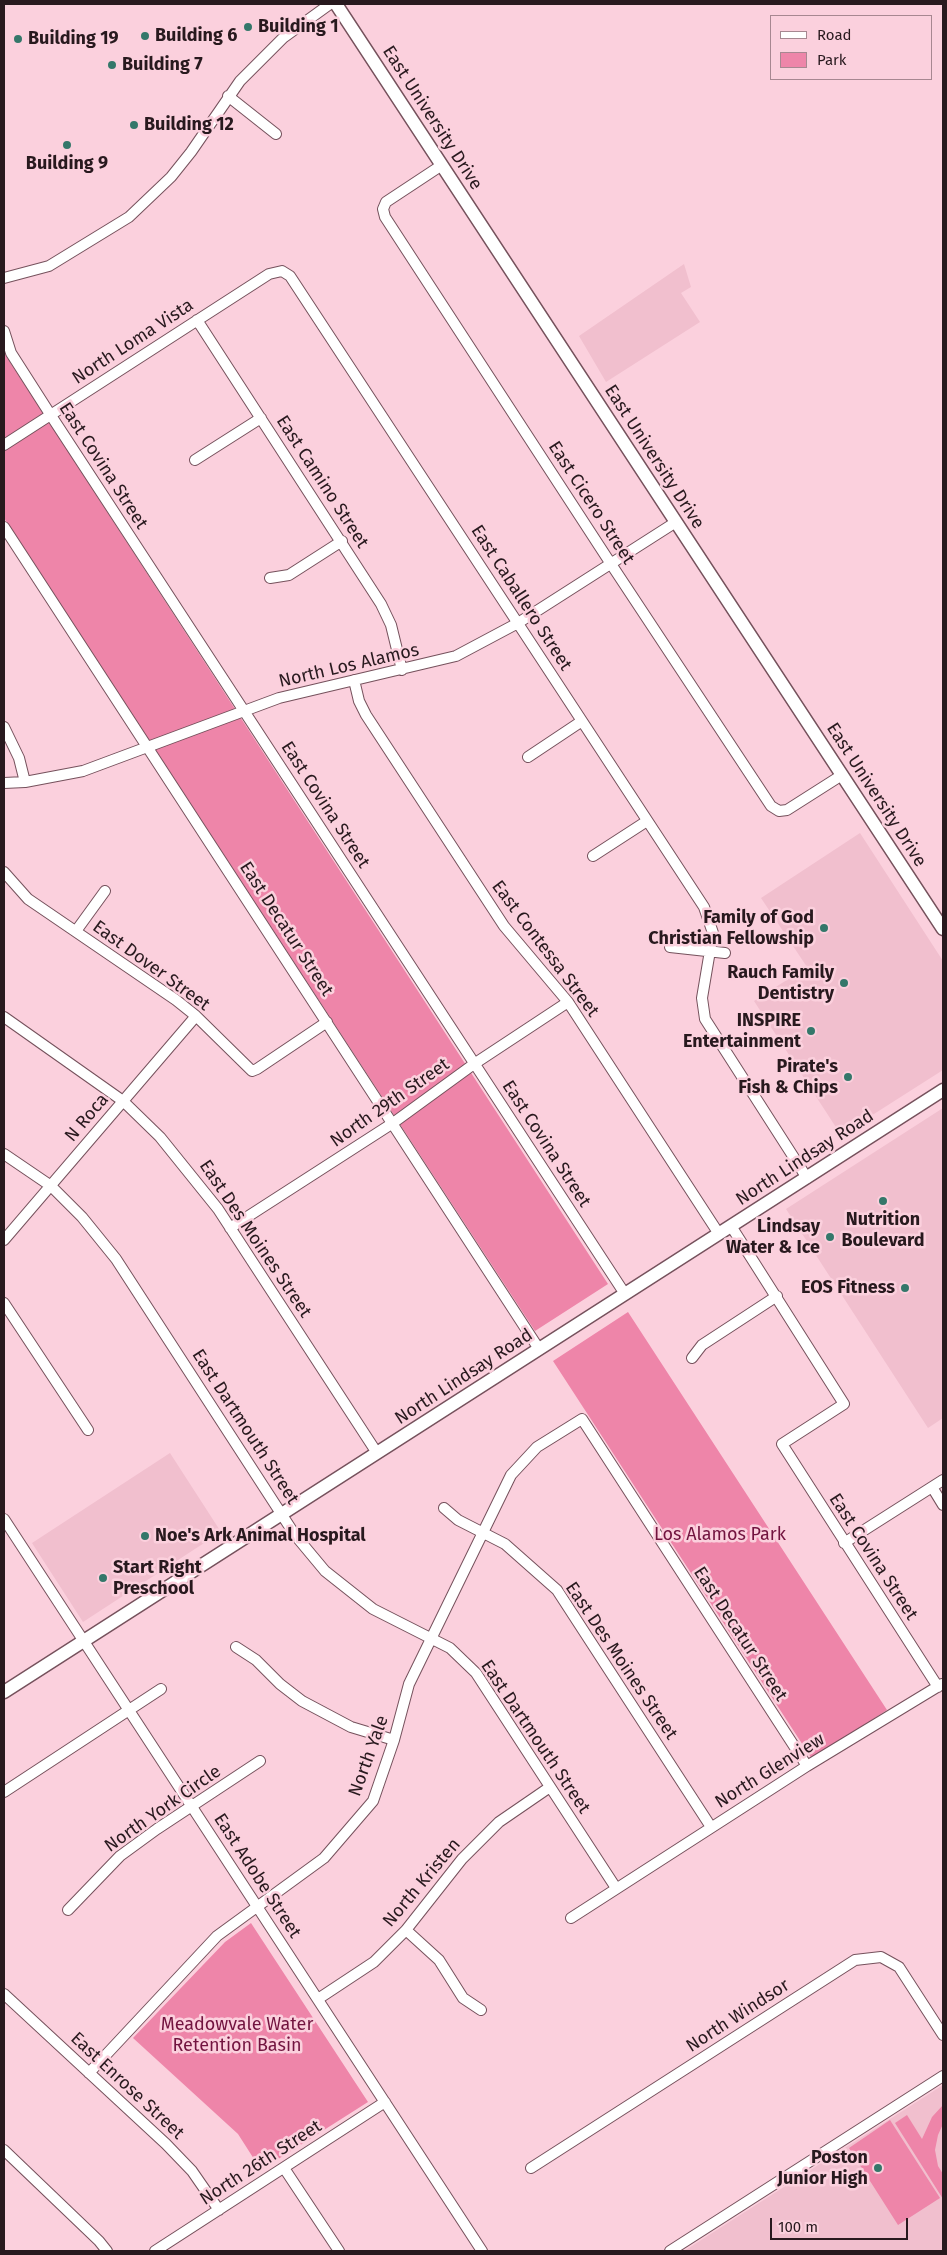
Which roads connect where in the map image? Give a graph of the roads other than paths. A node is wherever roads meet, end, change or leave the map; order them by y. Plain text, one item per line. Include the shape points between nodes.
1 (330, 4) edge
2 (336, 4) edge
3 (228, 96) junction
4 (276, 134) dead end
5 (442, 165) junction
6 (282, 271) joint
7 (4, 278) edge
8 (197, 320) junction
9 (4, 331) edge
10 (50, 414) junction
11 (261, 418) junction
12 (4, 444) edge
13 (195, 460) dead end
14 (676, 522) junction
15 (4, 527) edge
16 (342, 541) junction
17 (611, 564) junction
18 (270, 578) dead end
19 (518, 623) junction
20 (402, 670) junction
21 (354, 680) junction
22 (243, 711) junction
23 (582, 721) junction
24 (4, 727) edge
25 (148, 748) junction
26 (528, 757) dead end
27 (842, 775) junction
28 (25, 782) junction
29 (4, 784) edge
30 (647, 821) junction
31 (593, 856) dead end
32 (4, 872) edge
33 (105, 891) dead end
34 (943, 929) edge
35 (76, 932) junction
36 (670, 947) dead end
37 (712, 952) junction
38 (725, 953) dead end
39 (568, 1002) junction
40 (196, 1016) junction
41 (4, 1017) edge
42 (327, 1022) junction
43 (474, 1064) junction
44 (943, 1090) edge
45 (122, 1101) junction
46 (393, 1123) junction
47 (4, 1154) edge
48 (806, 1178) junction
49 (51, 1186) junction
50 (731, 1226) junction
51 (230, 1228) junction
52 (719, 1234) junction
53 (4, 1240) edge
54 (625, 1294) junction
55 (777, 1296) junction
56 (4, 1302) edge
57 (539, 1349) junction
58 (692, 1358) dead end
59 (582, 1419) joint
60 (88, 1430) dead end
61 (378, 1453) junction
62 (943, 1480) edge
63 (932, 1488) junction
64 (943, 1505) edge
65 (444, 1508) dead end
66 (282, 1514) junction
67 (4, 1519) edge
68 (482, 1532) junction
69 (844, 1543) junction
70 (430, 1638) junction
71 (84, 1641) junction
72 (236, 1648) dead end
73 (941, 1685) edge
74 (161, 1689) dead end
75 (4, 1692) edge
76 (129, 1710) junction
77 (394, 1740) junction
78 (260, 1761) dead end
79 (807, 1766) junction
80 (550, 1786) junction
81 (4, 1792) edge
82 (192, 1806) junction
83 (711, 1827) junction
84 (616, 1888) junction
85 (256, 1905) junction
86 (68, 1910) dead end
87 (571, 1918) dead end
88 (406, 1930) junction
89 (4, 1994) edge
90 (318, 1999) junction
91 (481, 2010) dead end
92 (943, 2035) edge
93 (89, 2073) junction
94 (943, 2076) edge
95 (385, 2102) junction
96 (4, 2150) edge
97 (284, 2168) junction
98 (531, 2168) dead end
99 (219, 2210) junction
100 (107, 2251) edge
101 (155, 2251) edge
102 (338, 2251) edge
103 (482, 2251) edge
104 (670, 2251) edge

1 - 3 street via 283,38
2 - 5 main road, East University Drive
3 - 4 street
3 - 7 street via 171,177 128,217 49,266
5 - 14 main road, East University Drive
5 - 17 street, East Cicero Street via 389,200 383,209 386,220
6 - 8 street, North Loma Vista via 269,274
6 - 19 street, East Caballero Street via 293,280
8 - 10 street, North Loma Vista
8 - 11 street, East Camino Street
9 - 10 street, East Covina Street via 11,353
10 - 12 street, North Loma Vista
10 - 22 street, East Covina Street
11 - 13 street
11 - 16 street, East Camino Street
14 - 17 street, North Los Alamos
14 - 27 main road, East University Drive
15 - 25 street, East Decatur Street
16 - 18 street via 295,571
16 - 20 street, East Camino Street via 386,614
17 - 19 street, North Los Alamos
17 - 27 street, East Cicero Street via 768,802 778,811 791,808
19 - 20 street, North Los Alamos via 456,656
19 - 23 street, East Caballero Street
20 - 21 street, North Los Alamos
21 - 22 street, North Los Alamos via 279,698
21 - 39 street, East Contessa Street via 366,715 504,926
22 - 25 street, North Los Alamos
22 - 43 street, East Covina Street
23 - 26 street
23 - 30 street, East Caballero Street
24 - 28 street via 19,758
25 - 28 street, North Los Alamos via 83,771
25 - 42 street, East Decatur Street
27 - 34 main road, East University Drive
28 - 29 street, North Los Alamos
30 - 31 street
30 - 37 street, East Caballero Street via 709,916 713,933
32 - 35 street, East Dover Street via 28,899
33 - 35 street
35 - 40 street, East Dover Street via 152,982
36 - 37 street
37 - 38 street
37 - 48 street, East Caballero Street via 703,993 705,1019
39 - 43 street, North 29th Street
39 - 52 street, East Contessa Street
40 - 42 street, East Dover Street via 252,1071
40 - 45 street, N Roca
41 - 45 street, East Des Moines Street
42 - 46 street, East Decatur Street
43 - 46 street, North 29th Street
43 - 54 street, East Covina Street
44 - 48 main road, North Lindsay Road
45 - 49 street, N Roca
45 - 51 street, East Des Moines Street via 160,1137
46 - 51 street, North 29th Street
46 - 57 street, East Decatur Street
47 - 49 street, East Dartmouth Street
48 - 50 main road, North Lindsay Road
49 - 53 street, N Roca
49 - 66 street, East Dartmouth Street via 82,1217 116,1259
50 - 52 main road, North Lindsay Road
50 - 55 street
51 - 61 street, East Des Moines Street
52 - 54 main road, North Lindsay Road
54 - 57 main road, North Lindsay Road
55 - 58 street via 702,1345
55 - 69 street, East Covina Street via 844,1404 782,1444
56 - 60 street
57 - 61 main road, North Lindsay Road
59 - 68 street, North Yale via 537,1447 511,1475
59 - 79 street, East Decatur Street
61 - 66 main road, North Lindsay Road
62 - 63 street
63 - 64 street
63 - 69 street
65 - 68 street, East Des Moines Street via 453,1517
66 - 70 street, East Dartmouth Street via 325,1571 373,1609
66 - 71 main road, North Lindsay Road
67 - 71 street, East Adobe Street
68 - 70 street, North Yale
68 - 83 street, East Des Moines Street via 505,1544 557,1590
69 - 73 street, East Covina Street
70 - 77 street, North Yale via 409,1684
70 - 80 street, East Dartmouth Street via 450,1648 476,1673
71 - 75 main road, North Lindsay Road
71 - 76 street, East Adobe Street
72 - 77 street via 256,1660 302,1701 351,1727
73 - 79 street, North Glenview
74 - 76 street
76 - 81 street
76 - 82 street, East Adobe Street
77 - 85 street, North Yale via 373,1801 324,1858
78 - 82 street, North York Circle
79 - 83 street, North Glenview
80 - 84 street, East Dartmouth Street
80 - 88 street, North Kristen via 499,1822 462,1858
82 - 85 street, East Adobe Street
82 - 86 street, North York Circle via 120,1856
83 - 84 street, North Glenview
84 - 87 street, North Glenview
85 - 90 street, East Adobe Street
85 - 93 street, North Yale via 206,1946
88 - 90 street, North Kristen via 374,1962
88 - 91 street via 439,1960 463,1998
89 - 93 street, East Enrose Street
90 - 95 street, East Adobe Street
92 - 98 street, North Windsor via 899,1967 881,1957 855,1960
93 - 99 street, East Enrose Street via 192,2171
94 - 104 street
95 - 97 street, North 26th Street
95 - 103 street, East Adobe Street
96 - 100 street
97 - 99 street, North 26th Street
97 - 102 street
99 - 101 street, North 26th Street

